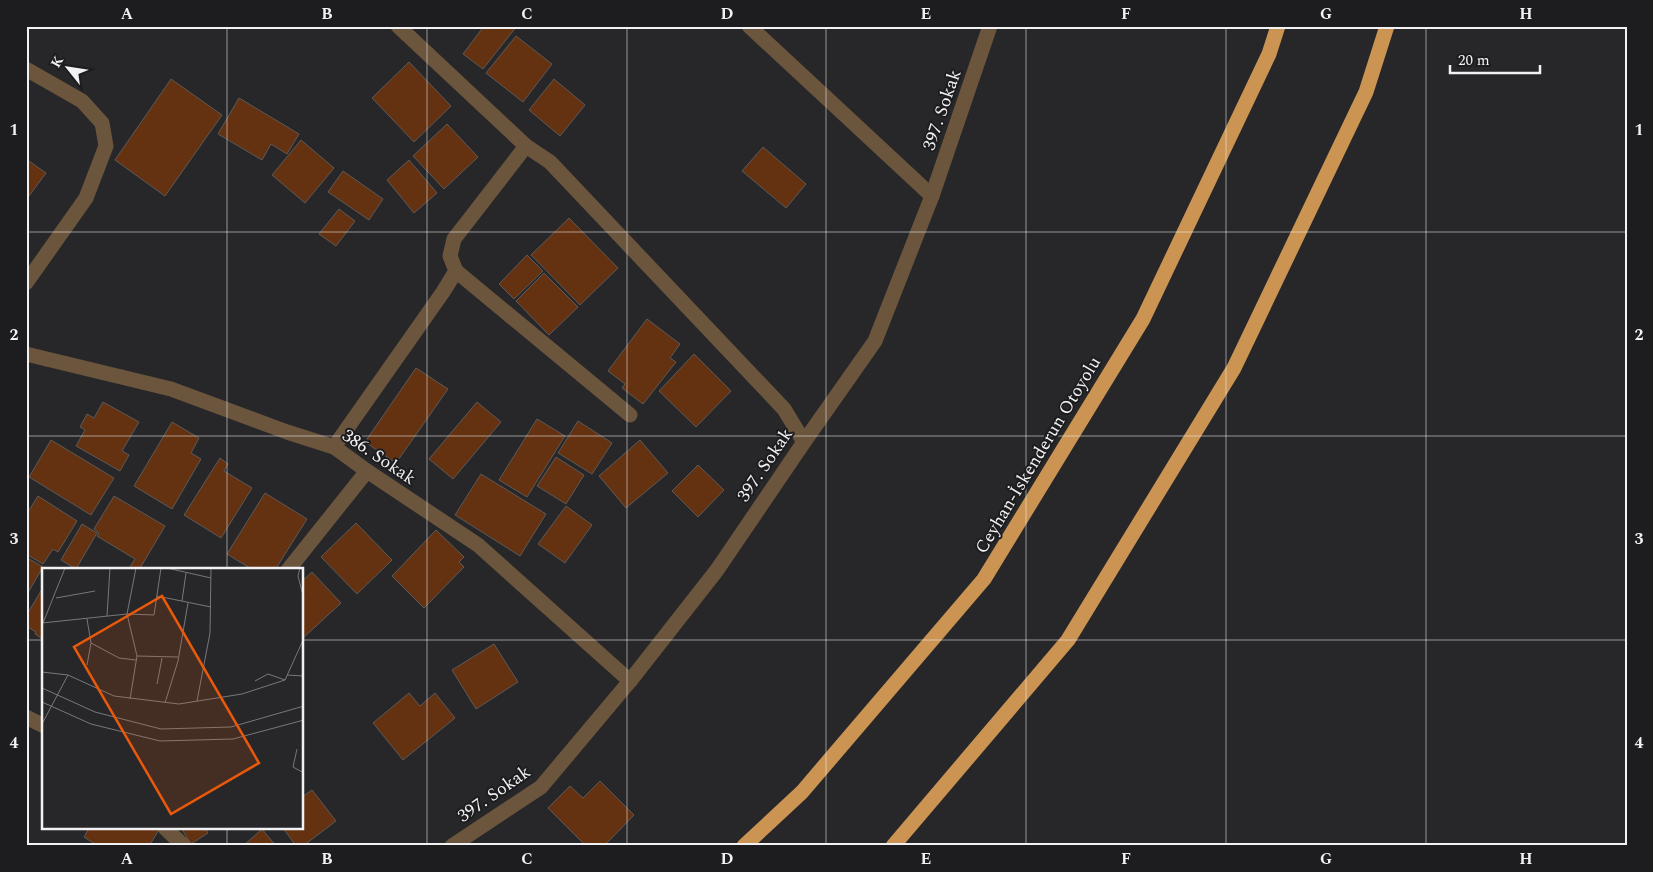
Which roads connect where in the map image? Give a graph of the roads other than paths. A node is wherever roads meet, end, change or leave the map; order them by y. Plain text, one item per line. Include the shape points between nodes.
1 (398, 26) edge
2 (748, 26) edge
3 (990, 26) edge
4 (1278, 26) edge
5 (1387, 26) edge
6 (26, 69) edge
7 (526, 146) junction
8 (932, 196) junction
9 (456, 270) junction
10 (26, 283) edge
11 (26, 354) edge
12 (630, 415) dead end
13 (804, 442) junction
14 (334, 447) junction
15 (366, 471) junction
16 (290, 568) edge
17 (630, 681) junction
18 (26, 717) edge
19 (42, 725) edge
20 (167, 830) edge
21 (184, 846) edge
22 (452, 846) edge
23 (744, 846) edge
24 (893, 846) edge

1 - 7 street
2 - 8 street
3 - 8 street, 397. Sokak
4 - 23 highway, Ceyhan-İskenderun Otoyolu via 1269,54 1142,319 984,579 802,792
5 - 24 highway via 1366,92 1234,368 1068,640
6 - 10 street via 82,101 102,122 106,146 86,198
7 - 9 street via 454,239 450,256
7 - 13 street via 550,162 784,409
8 - 13 street, 397. Sokak via 875,340
9 - 12 street
9 - 14 street via 444,292
11 - 14 street, 386. Sokak via 171,388
13 - 17 street, 397. Sokak via 717,570
14 - 15 street, 386. Sokak
15 - 16 street
15 - 17 street, 386. Sokak via 478,545
17 - 22 street, 397. Sokak via 541,787
18 - 19 street
20 - 21 street

